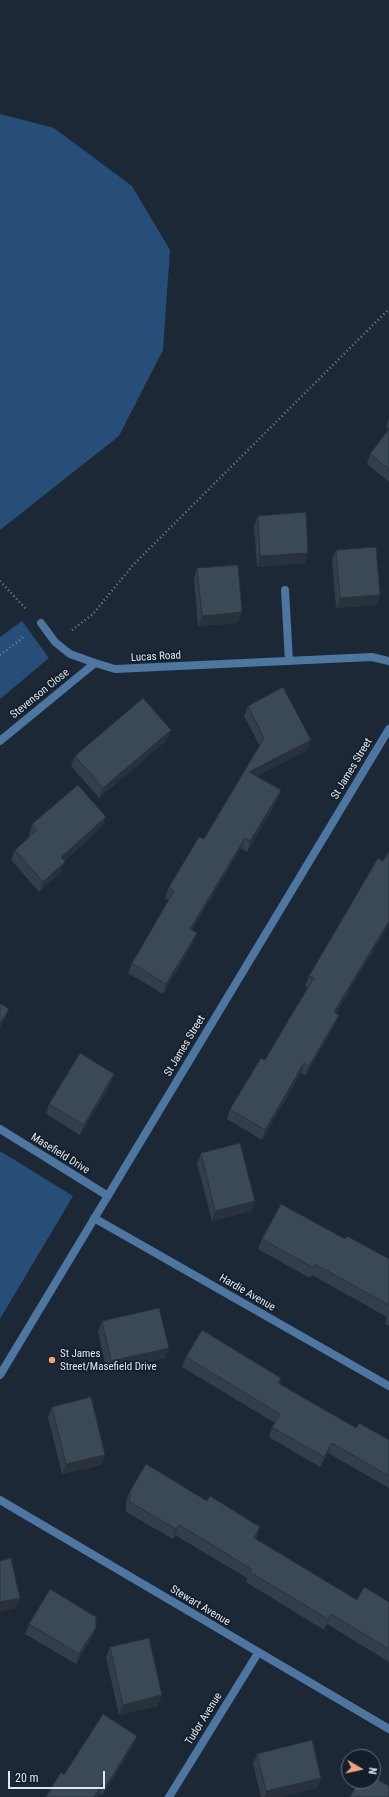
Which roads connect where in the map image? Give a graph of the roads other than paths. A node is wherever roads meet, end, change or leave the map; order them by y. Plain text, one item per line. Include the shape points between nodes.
1 (285, 590) dead end
2 (41, 623) road end
3 (289, 661) junction
4 (389, 661) edge
5 (95, 663) junction
6 (389, 729) edge
7 (0, 741) edge
8 (0, 1130) edge
9 (108, 1196) junction
10 (94, 1218) junction
11 (0, 1375) edge
12 (389, 1386) edge
13 (0, 1500) edge
14 (258, 1653) junction
15 (389, 1729) edge
16 (169, 1797) edge

1 - 3 street
2 - 5 street, Lucas Road via 55,642 70,654
3 - 4 street, Lucas Road via 372,657
3 - 5 street, Lucas Road via 128,669 114,669
5 - 7 street, Stevenson Close
6 - 9 street, St James Street
8 - 9 street, Masefield Drive
9 - 10 street, St James Street
10 - 11 street, St James Street
10 - 12 street, Hardie Avenue
13 - 14 street, Stewart Avenue
14 - 15 street, Stewart Avenue
14 - 16 street, Tudor Avenue

